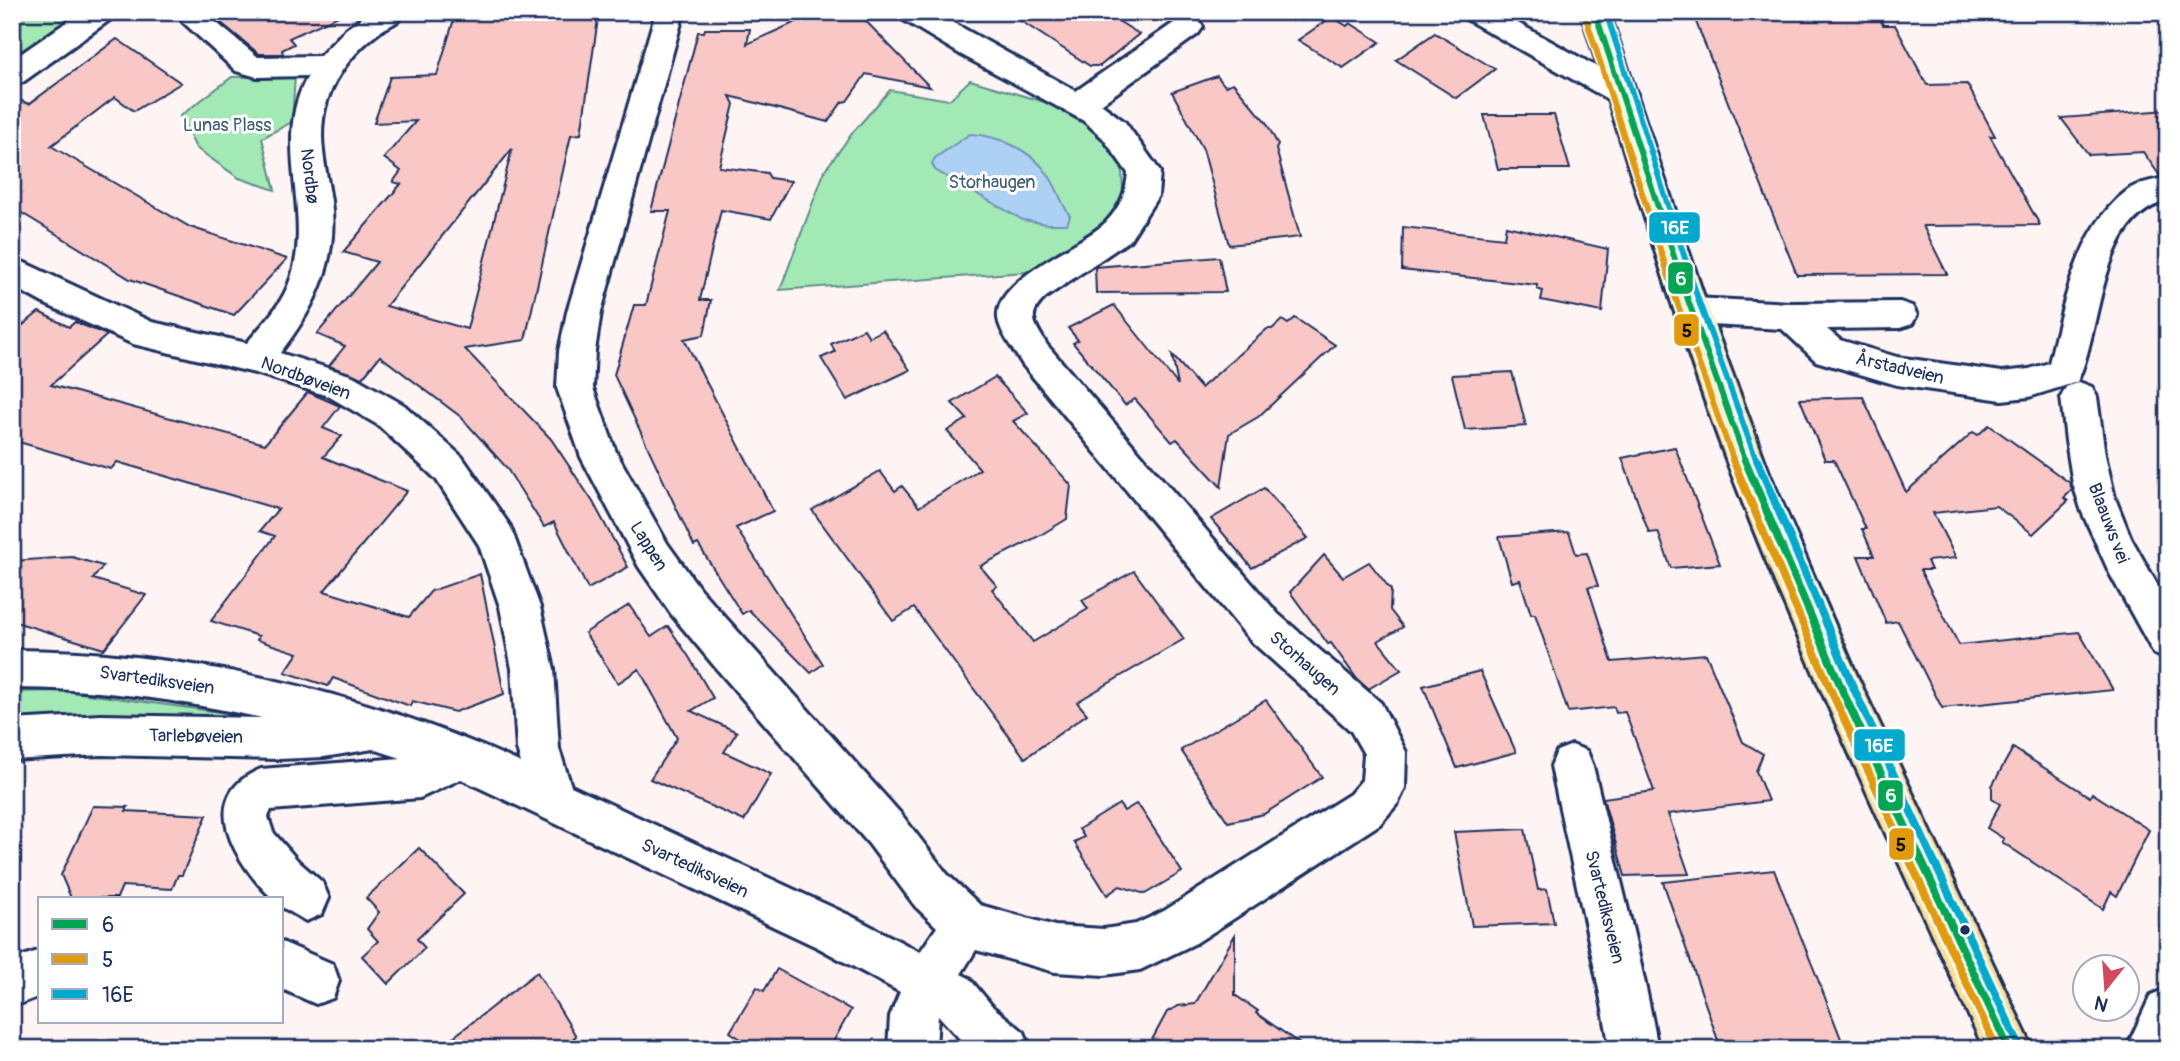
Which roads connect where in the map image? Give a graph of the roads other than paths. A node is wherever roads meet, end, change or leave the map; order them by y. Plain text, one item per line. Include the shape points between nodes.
1 (101, 12) edge
2 (392, 12) edge
3 (670, 12) edge
4 (912, 12) edge
5 (1476, 12) edge
6 (1595, 12) edge
7 (196, 21) dead end
8 (1188, 27) dead end
9 (327, 66) junction
10 (12, 75) edge
11 (1622, 94) junction
12 (1079, 104) junction
13 (2168, 189) edge
14 (12, 270) edge
15 (1693, 311) junction
16 (1900, 314) dead end
17 (1791, 316) junction
18 (256, 359) junction
19 (2078, 397) dead end
20 (2168, 640) edge
21 (12, 669) edge
22 (379, 729) junction
23 (12, 740) edge
24 (461, 757) junction
25 (1572, 766) dead end
26 (553, 799) junction
27 (306, 898) dead end
28 (966, 924) junction
29 (38, 974) edge
30 (929, 982) junction
31 (12, 984) edge
32 (2168, 1012) edge
33 (912, 1049) edge
34 (1007, 1049) edge
35 (1634, 1049) edge
36 (2010, 1049) edge
37 (2150, 1049) edge

1 - 10 street
2 - 9 street, Nordbø via 347,42
3 - 28 street, Lappen via 584,312 575,388 586,424 624,506 686,602 876,819 931,890
4 - 12 street, Storhaugen
5 - 11 street
6 - 11 main road
7 - 9 street via 247,64
8 - 12 street
9 - 18 street, Nordbø via 306,121 305,148 315,206 309,275 293,309
11 - 15 main road
12 - 28 street, Storhaugen via 1105,122 1126,145 1144,172 1142,197 1118,231 1018,302 1015,321 1020,334 1229,589 1264,627 1366,717 1385,752 1383,788 1365,809 1180,927 1140,947 1104,952 1055,949
13 - 17 street, Årstadveien via 2143,196 2110,227 2093,267 2064,372 2002,386 1897,371 1828,351
14 - 18 street, Nordbøveien via 145,334
15 - 17 street
15 - 36 main road via 1774,532
16 - 17 street
18 - 26 street, Nordbøveien via 340,386 391,415 449,468 495,538 520,607 533,669 538,749
19 - 20 street, Blaauws vei via 2084,447 2100,510 2127,571
21 - 22 street, Svartediksveien via 74,669 217,688
22 - 23 street, Tarlebøveien via 326,738 112,735
22 - 24 street, Svartediksveien
24 - 26 street, Svartediksveien
24 - 27 street via 420,777 255,794 247,828 263,856
25 - 35 street, Svartediksveien via 1621,973
26 - 30 street, Svartediksveien via 835,932
28 - 30 street
29 - 31 street
30 - 33 street via 914,1016
30 - 34 street, Svartediksveien via 952,995 976,1024
32 - 37 street

